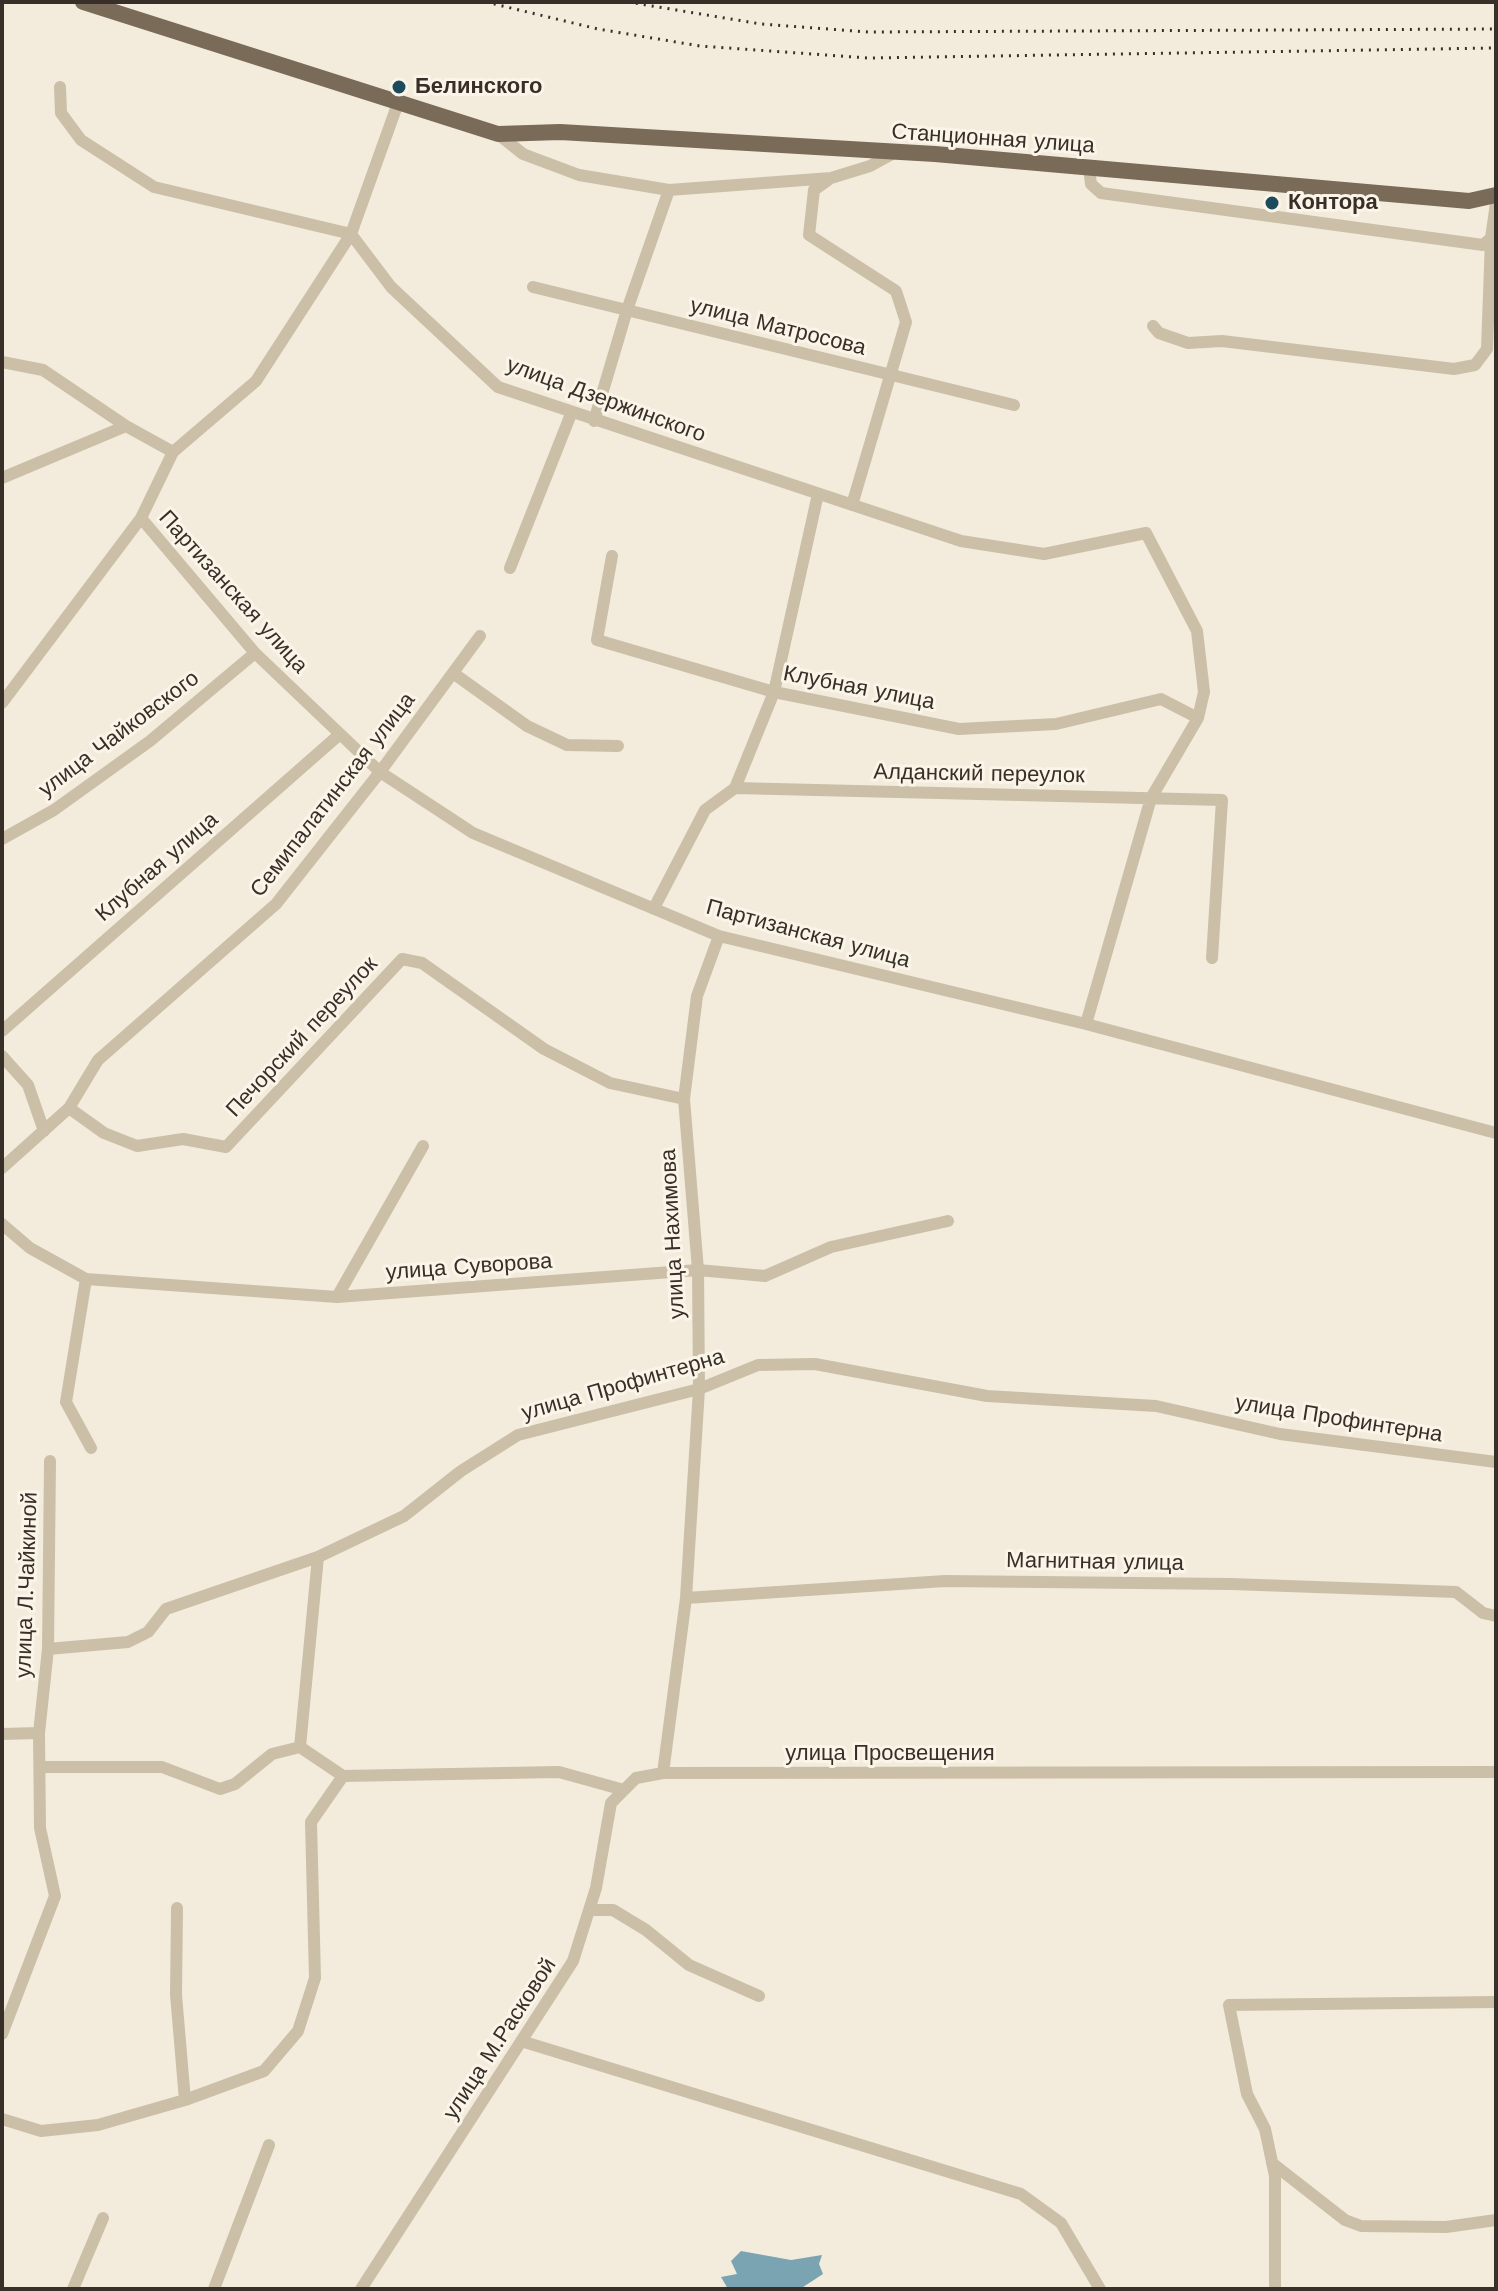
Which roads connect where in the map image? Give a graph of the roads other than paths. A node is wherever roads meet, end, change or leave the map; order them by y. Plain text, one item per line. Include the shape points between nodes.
1 (83, 2) edge
2 (60, 87) dead end
3 (398, 103) junction
4 (491, 133) junction
5 (892, 154) junction
6 (1089, 168) junction
7 (831, 178) junction
8 (669, 190) junction
9 (1496, 195) edge
10 (1496, 203) edge
11 (351, 234) junction
12 (1491, 238) junction
13 (533, 287) dead end
14 (627, 310) junction
15 (1153, 326) dead end
16 (2, 362) edge
17 (889, 374) junction
18 (1014, 405) dead end
19 (571, 414) junction
20 (594, 421) junction
21 (126, 426) junction
22 (173, 452) junction
23 (2, 478) edge
24 (818, 494) junction
25 (852, 505) junction
26 (141, 518) junction
27 (612, 556) dead end
28 (510, 568) dead end
29 (480, 636) dead end
30 (255, 653) junction
31 (453, 673) junction
32 (774, 692) junction
33 (2, 703) edge
34 (1198, 718) junction
35 (340, 734) junction
36 (618, 746) dead end
37 (380, 772) junction
38 (735, 788) junction
39 (1151, 798) junction
40 (2, 839) edge
41 (654, 908) junction
42 (719, 936) junction
43 (1212, 958) dead end
44 (1086, 1024) junction
45 (2, 1031) edge
46 (2, 1056) edge
47 (684, 1099) junction
48 (69, 1108) junction
49 (44, 1131) junction
50 (1496, 1133) edge
51 (423, 1146) dead end
52 (2, 1168) edge
53 (948, 1221) dead end
54 (2, 1224) edge
55 (698, 1270) junction
56 (86, 1279) junction
57 (337, 1297) junction
58 (699, 1389) junction
59 (91, 1448) dead end
60 (50, 1461) dead end
61 (1496, 1462) edge
62 (318, 1557) junction
63 (686, 1598) junction
64 (1496, 1616) edge
65 (48, 1649) junction
66 (39, 1733) junction
67 (2, 1734) edge
68 (300, 1747) junction
69 (40, 1767) junction
70 (1496, 1772) edge
71 (663, 1773) junction
72 (343, 1776) junction
73 (624, 1790) junction
74 (177, 1908) dead end
75 (589, 1910) junction
76 (759, 1996) dead end
77 (1496, 2002) edge
78 (2, 2034) edge
79 (521, 2041) junction
80 (185, 2100) junction
81 (2, 2119) edge
82 (269, 2145) dead end
83 (1272, 2163) junction
84 (103, 2218) dead end
85 (1496, 2220) edge
86 (73, 2289) edge
87 (214, 2289) edge
88 (361, 2289) edge
89 (1100, 2289) edge
90 (1275, 2289) edge

1 - 3 main road, Станционная улица
2 - 11 street via 61,113 81,140 154,187
3 - 4 main road, Станционная улица
3 - 11 street
4 - 5 main road, Станционная улица via 560,132
4 - 8 street via 523,154 579,175
5 - 6 main road, Станционная улица
5 - 7 street
6 - 9 main road, Станционная улица via 1469,201
6 - 12 street via 1091,184 1101,193 1483,245
7 - 8 street
7 - 17 street via 814,190 809,235 896,291 906,322
8 - 14 street
10 - 12 street
11 - 19 street, улица Дзержинского via 391,287 498,387
11 - 22 street via 256,381
12 - 15 street via 1487,349 1475,365 1454,369 1222,341 1188,343
13 - 14 street, улица Матросова
14 - 17 street, улица Матросова
14 - 20 street
16 - 21 street via 43,370
17 - 18 street, улица Матросова
17 - 25 street
19 - 20 street, улица Дзержинского
19 - 28 street
20 - 24 street, улица Дзержинского
21 - 22 street
21 - 23 street
22 - 26 street
24 - 25 street, улица Дзержинского
24 - 32 street
25 - 34 street, улица Дзержинского via 961,541 1044,554 1146,533 1197,631 1204,692
26 - 30 street, Партизанская улица
26 - 33 street
27 - 32 street, Клубная улица via 597,640
29 - 31 street, Семипалатинская улица
30 - 35 street, Партизанская улица
30 - 40 street, улица Чайковского via 150,741 54,810
31 - 36 street via 527,726 567,745
31 - 37 street, Семипалатинская улица
32 - 34 street, Клубная улица via 959,729 1056,724 1161,699
32 - 38 street
34 - 39 street
35 - 37 street, Партизанская улица
35 - 45 street, Клубная улица
37 - 41 street, Партизанская улица via 473,833
37 - 48 street, Семипалатинская улица via 276,904 98,1060
38 - 39 street, Алданский переулок
38 - 41 street via 705,810
39 - 43 street, Алданский переулок via 1222,800
39 - 44 street
41 - 42 street, Партизанская улица
42 - 44 street, Партизанская улица
42 - 47 street, улица Нахимова via 697,996
44 - 50 street, Партизанская улица
46 - 49 street via 28,1085
47 - 48 street, Печорский переулок via 610,1083 544,1049 422,963 402,959 226,1147 183,1139 137,1146 104,1133
47 - 55 street, улица Нахимова
48 - 49 street, Семипалатинская улица
49 - 52 street, Семипалатинская улица
51 - 57 street
53 - 55 street, улица Суворова via 831,1247 765,1276
54 - 56 street, улица Суворова via 30,1248
55 - 57 street, улица Суворова
55 - 58 street, улица Нахимова
56 - 57 street, улица Суворова
56 - 59 street via 66,1402
58 - 61 street, улица Профинтерна via 758,1365 815,1364 987,1396 1156,1406 1280,1434
58 - 62 street, улица Профинтерна via 518,1435 404,1516
58 - 63 street, улица Нахимова
60 - 65 street, улица Л.Чайкиной
62 - 65 street, улица Профинтерна via 166,1609 148,1632 128,1642
62 - 68 street
63 - 64 street, Магнитная улица via 945,1581 1231,1584 1456,1592 1483,1613
63 - 71 street, улица Нахимова
65 - 66 street, улица Л.Чайкиной
66 - 67 street
66 - 69 street, улица Л.Чайкиной
68 - 69 street via 272,1754 235,1784 220,1789 162,1767
68 - 72 street
69 - 78 street, улица Л.Чайкиной via 40,1828 55,1896
70 - 71 street, улица Просвещения
71 - 73 street, улица Просвещения via 636,1778
72 - 73 street via 559,1772
72 - 80 street via 311,1822 315,1978 298,2031 264,2071
73 - 75 street, улица М.Расковой via 611,1803
74 - 80 street via 176,1995
75 - 76 street via 613,1910 689,1965
75 - 79 street, улица М.Расковой via 573,1961
77 - 83 street via 1229,2005 1247,2094 1265,2129
79 - 88 street, улица М.Расковой
79 - 89 street via 1021,2194 1061,2223
80 - 81 street via 98,2125 41,2131
82 - 87 street
83 - 85 street via 1345,2220 1361,2226 1446,2227
83 - 90 street
84 - 86 street

